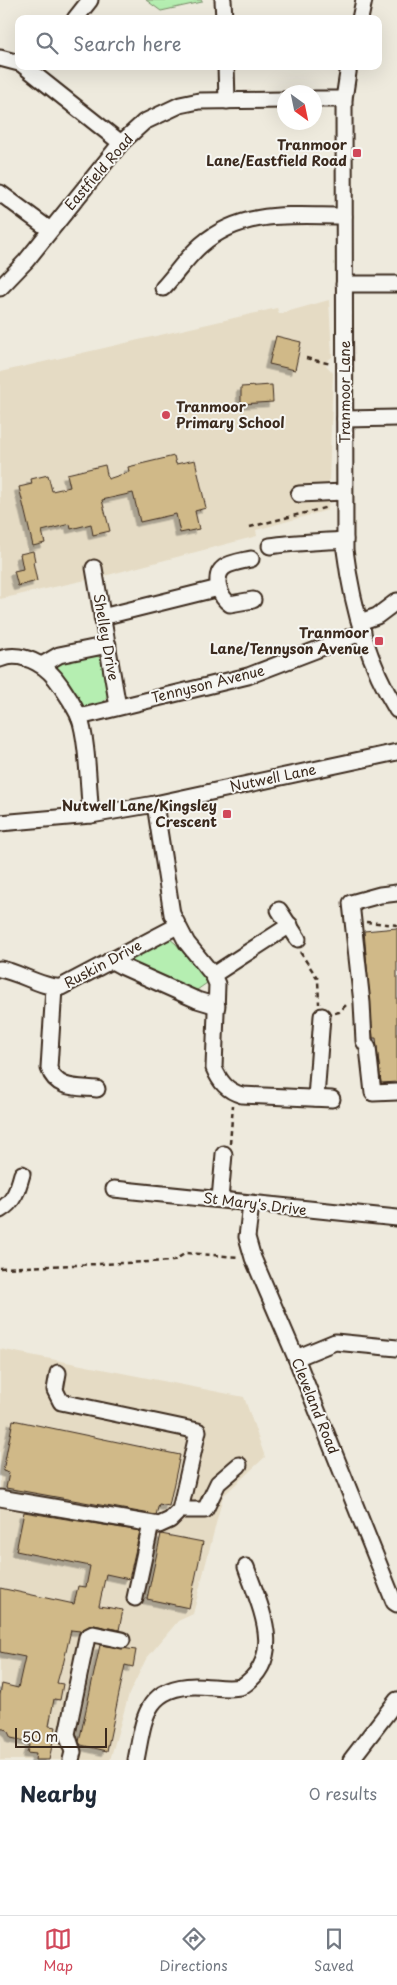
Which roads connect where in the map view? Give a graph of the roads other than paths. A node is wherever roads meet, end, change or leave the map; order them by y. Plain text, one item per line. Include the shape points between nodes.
1 (90, 0) edge
2 (223, 0) edge
3 (364, 0) edge
4 (78, 15) edge
5 (224, 15) edge
6 (361, 15) edge
7 (0, 58) edge
8 (15, 62) edge
9 (34, 70) edge
10 (226, 70) edge
11 (348, 70) edge
12 (322, 99) edge
13 (344, 99) junction
14 (277, 100) edge
15 (227, 101) junction
16 (121, 143) junction
17 (0, 193) edge
18 (344, 216) junction
19 (50, 230) junction
20 (344, 284) junction
21 (397, 284) edge
22 (0, 288) edge
23 (164, 288) dead end
24 (397, 418) edge
25 (345, 419) junction
26 (299, 494) dead end
27 (344, 498) junction
28 (345, 540) junction
29 (270, 546) dead end
30 (251, 559) dead end
31 (94, 568) dead end
32 (219, 588) junction
33 (253, 600) dead end
34 (397, 601) edge
35 (102, 616) junction
36 (361, 627) junction
37 (108, 645) junction
38 (0, 659) edge
39 (42, 665) junction
40 (118, 707) junction
41 (397, 710) edge
42 (79, 718) junction
43 (397, 752) edge
44 (155, 804) junction
45 (91, 816) junction
46 (0, 823) edge
47 (397, 892) edge
48 (280, 910) dead end
49 (290, 925) junction
50 (176, 926) junction
51 (298, 939) road end
52 (110, 960) junction
53 (0, 969) edge
54 (213, 975) junction
55 (54, 988) junction
56 (217, 1006) junction
57 (322, 1016) road end
58 (90, 1083) dead end
59 (316, 1091) junction
60 (397, 1092) edge
61 (332, 1099) dead end
62 (224, 1154) road end
63 (22, 1174) dead end
64 (114, 1189) dead end
65 (220, 1199) junction
66 (251, 1204) junction
67 (0, 1210) edge
68 (397, 1218) edge
69 (397, 1348) edge
70 (296, 1358) junction
71 (58, 1373) dead end
72 (239, 1466) dead end
73 (0, 1498) edge
74 (180, 1510) junction
75 (151, 1524) junction
76 (246, 1568) dead end
77 (135, 1598) dead end
78 (397, 1604) edge
79 (122, 1640) dead end
80 (397, 1700) edge
81 (71, 1760) edge
82 (136, 1760) edge
83 (351, 1760) edge

1 - 4 street
2 - 5 street
3 - 6 street
7 - 8 street
9 - 16 street
10 - 15 street
11 - 13 street, Tranmoor Lane
12 - 13 street
13 - 18 street, Tranmoor Lane
14 - 15 street, Eastfield Road
15 - 16 street, Eastfield Road via 180,105 144,122
16 - 19 street, Eastfield Road
17 - 19 street
18 - 20 street, Tranmoor Lane
18 - 23 street via 265,217 241,222 200,245
19 - 22 street, Eastfield Road via 26,262
20 - 21 street
20 - 25 street, Tranmoor Lane
24 - 25 street
25 - 27 street, Tranmoor Lane
26 - 27 street
27 - 28 street, Tranmoor Lane
28 - 29 street
28 - 36 street, Tranmoor Lane via 348,579
30 - 32 street via 234,562 221,570 217,580
31 - 35 street, Shelley Drive
32 - 33 street via 230,604
32 - 35 street
34 - 36 street, Tennyson Avenue
35 - 37 street, Shelley Drive
36 - 40 street, Tennyson Avenue via 248,676
36 - 41 street, Tranmoor Lane via 382,682
37 - 39 street via 59,655
37 - 40 street, Shelley Drive
38 - 39 street via 26,657
39 - 42 street via 56,678
40 - 42 street, Tennyson Avenue
42 - 45 street
43 - 44 street, Nutwell Lane
44 - 45 street, Nutwell Lane
44 - 50 street via 170,906
45 - 46 street, Nutwell Lane
47 - 60 street via 351,903 364,1041 368,1048 373,1093
48 - 49 street
49 - 51 street
49 - 54 street
50 - 52 street, Ruskin Drive
50 - 54 street
52 - 55 street, Ruskin Drive via 66,985
52 - 56 street
53 - 55 street, Ruskin Drive
54 - 56 street via 217,984
55 - 58 street via 52,1075 64,1085
56 - 59 street via 214,1068 219,1080 234,1093 242,1096
57 - 59 street
59 - 61 street
62 - 65 street
63 - 67 street via 18,1190
64 - 65 street, St Mary's Drive
65 - 66 street, St Mary's Drive
66 - 68 street, St Mary's Drive
66 - 70 street, Cleveland Road via 247,1237 253,1258
69 - 70 street via 335,1342
70 - 78 street, Cleveland Road
71 - 74 street via 55,1390 61,1402 198,1431
72 - 74 street via 218,1483 205,1510
73 - 75 street
74 - 75 street via 170,1520 159,1525
75 - 77 street
76 - 82 street via 266,1626 268,1644 255,1676 241,1688 173,1688 159,1696 145,1715
79 - 81 street via 93,1634 87,1637 67,1734 73,1752
80 - 83 street

